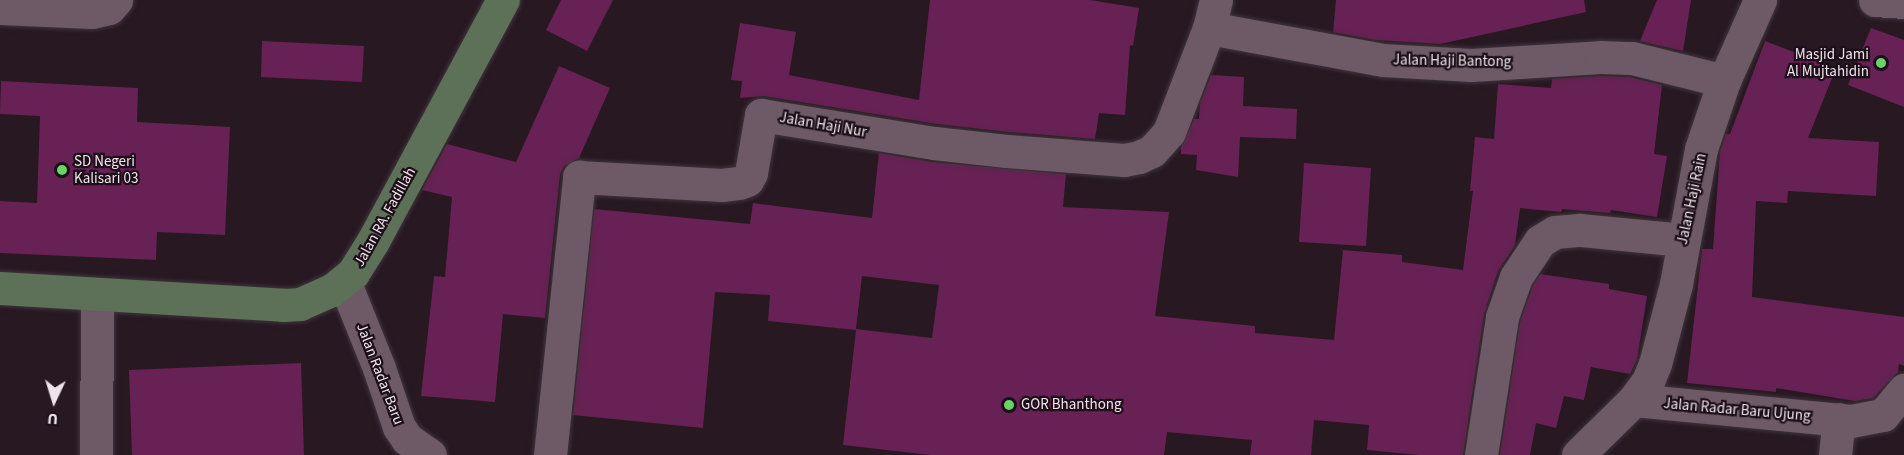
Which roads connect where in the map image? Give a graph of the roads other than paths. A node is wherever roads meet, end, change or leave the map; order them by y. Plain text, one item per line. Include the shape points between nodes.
1 (116, 0) edge
2 (503, 0) edge
3 (1760, 0) edge
4 (1875, 0) edge
5 (1904, 2) edge
6 (0, 8) edge
7 (1212, 14) edge
8 (1724, 81) junction
9 (1683, 240) junction
10 (344, 281) junction
11 (0, 288) edge
12 (97, 294) junction
13 (1904, 390) edge
14 (1634, 400) junction
15 (1839, 419) junction
16 (96, 455) edge
17 (430, 455) edge
18 (550, 455) edge
19 (1480, 455) edge
20 (1578, 455) edge
21 (1834, 455) edge

1 - 6 street via 109,8 92,12
2 - 10 main road, Jalan RA. Fadillah via 373,241
3 - 8 street, Jalan Haji Rain
4 - 5 street
7 - 8 street, Jalan Haji Bantong via 1383,60 1471,64 1632,58
7 - 18 street, Jalan Haji Nur via 1169,132 1152,151 1124,160 934,143 761,115 751,173 740,183 579,177
8 - 9 street, Jalan Haji Rain via 1701,149
9 - 14 street, Jalan Haji Rain via 1660,349 1648,381
9 - 19 street via 1580,230 1555,232 1540,242 1516,277 1502,317
10 - 12 main road, Jalan RA. Fadillah via 316,299 283,305
10 - 17 street, Jalan Radar Baru via 399,427 407,439
11 - 12 main road, Jalan RA. Fadillah
12 - 16 street
13 - 15 street, Jalan Radar Baru Ujung via 1883,415 1866,420
14 - 15 street, Jalan Radar Baru Ujung
14 - 20 street
15 - 21 street

